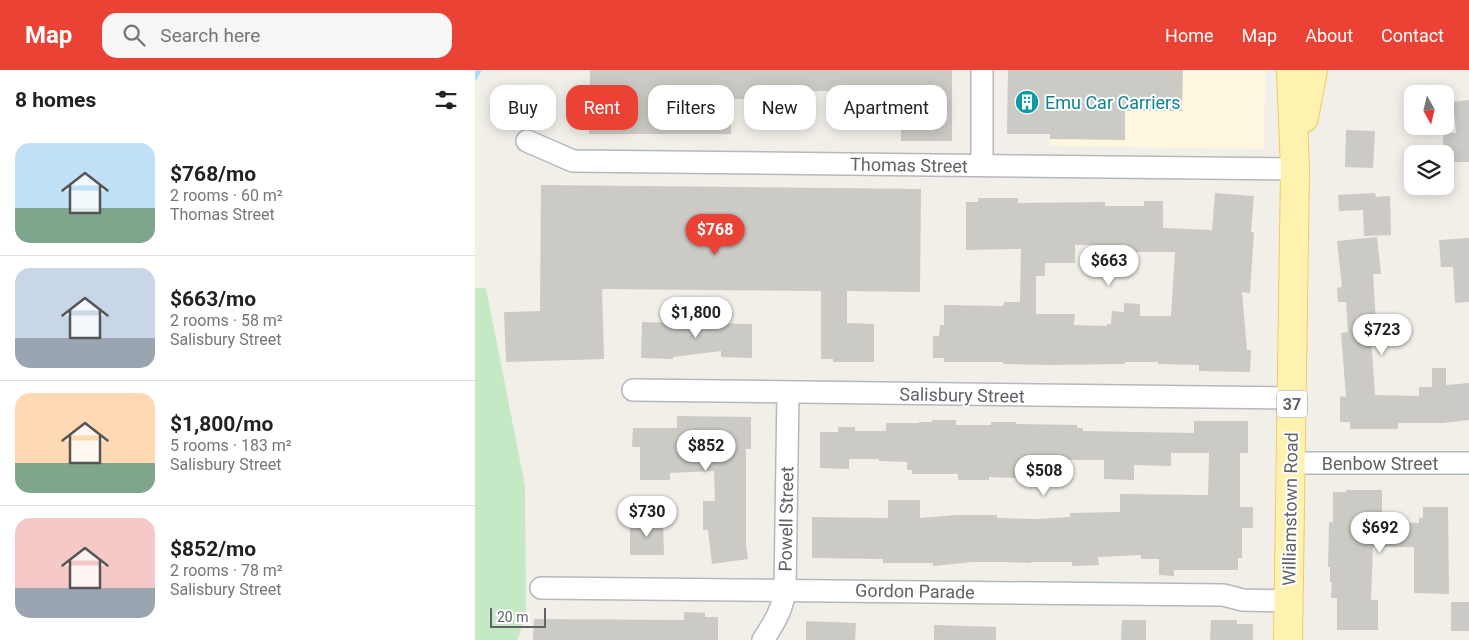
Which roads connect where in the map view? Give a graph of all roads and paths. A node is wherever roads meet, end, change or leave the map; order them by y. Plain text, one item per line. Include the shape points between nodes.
1 (982, 70) edge
2 (1291, 70) edge
3 (1313, 70) edge
4 (527, 142) dead end
5 (982, 165) junction
6 (1295, 169) junction
7 (633, 390) dead end
8 (788, 393) junction
9 (1292, 398) junction
10 (1291, 462) junction
11 (1469, 463) edge
12 (541, 588) dead end
13 (785, 590) junction
14 (1289, 601) junction
15 (763, 640) edge
16 (1289, 640) edge

1 - 5 street
2 - 6 main road, Williamstown Road / 37
3 - 6 main road, Williamstown Road / 37
4 - 5 street, Thomas Street via 573,161
5 - 6 street, Thomas Street
6 - 9 main road, Williamstown Road / 37
7 - 8 street, Salisbury Street
8 - 9 street, Salisbury Street
8 - 13 street, Powell Street
9 - 10 main road, Williamstown Road / 37
10 - 11 street, Benbow Street
10 - 14 main road, Williamstown Road / 37
12 - 13 street, Gordon Parade
13 - 14 street, Gordon Parade via 1223,595 1243,600
13 - 15 street, Powell Street via 777,618
14 - 16 main road, Williamstown Road / 37

